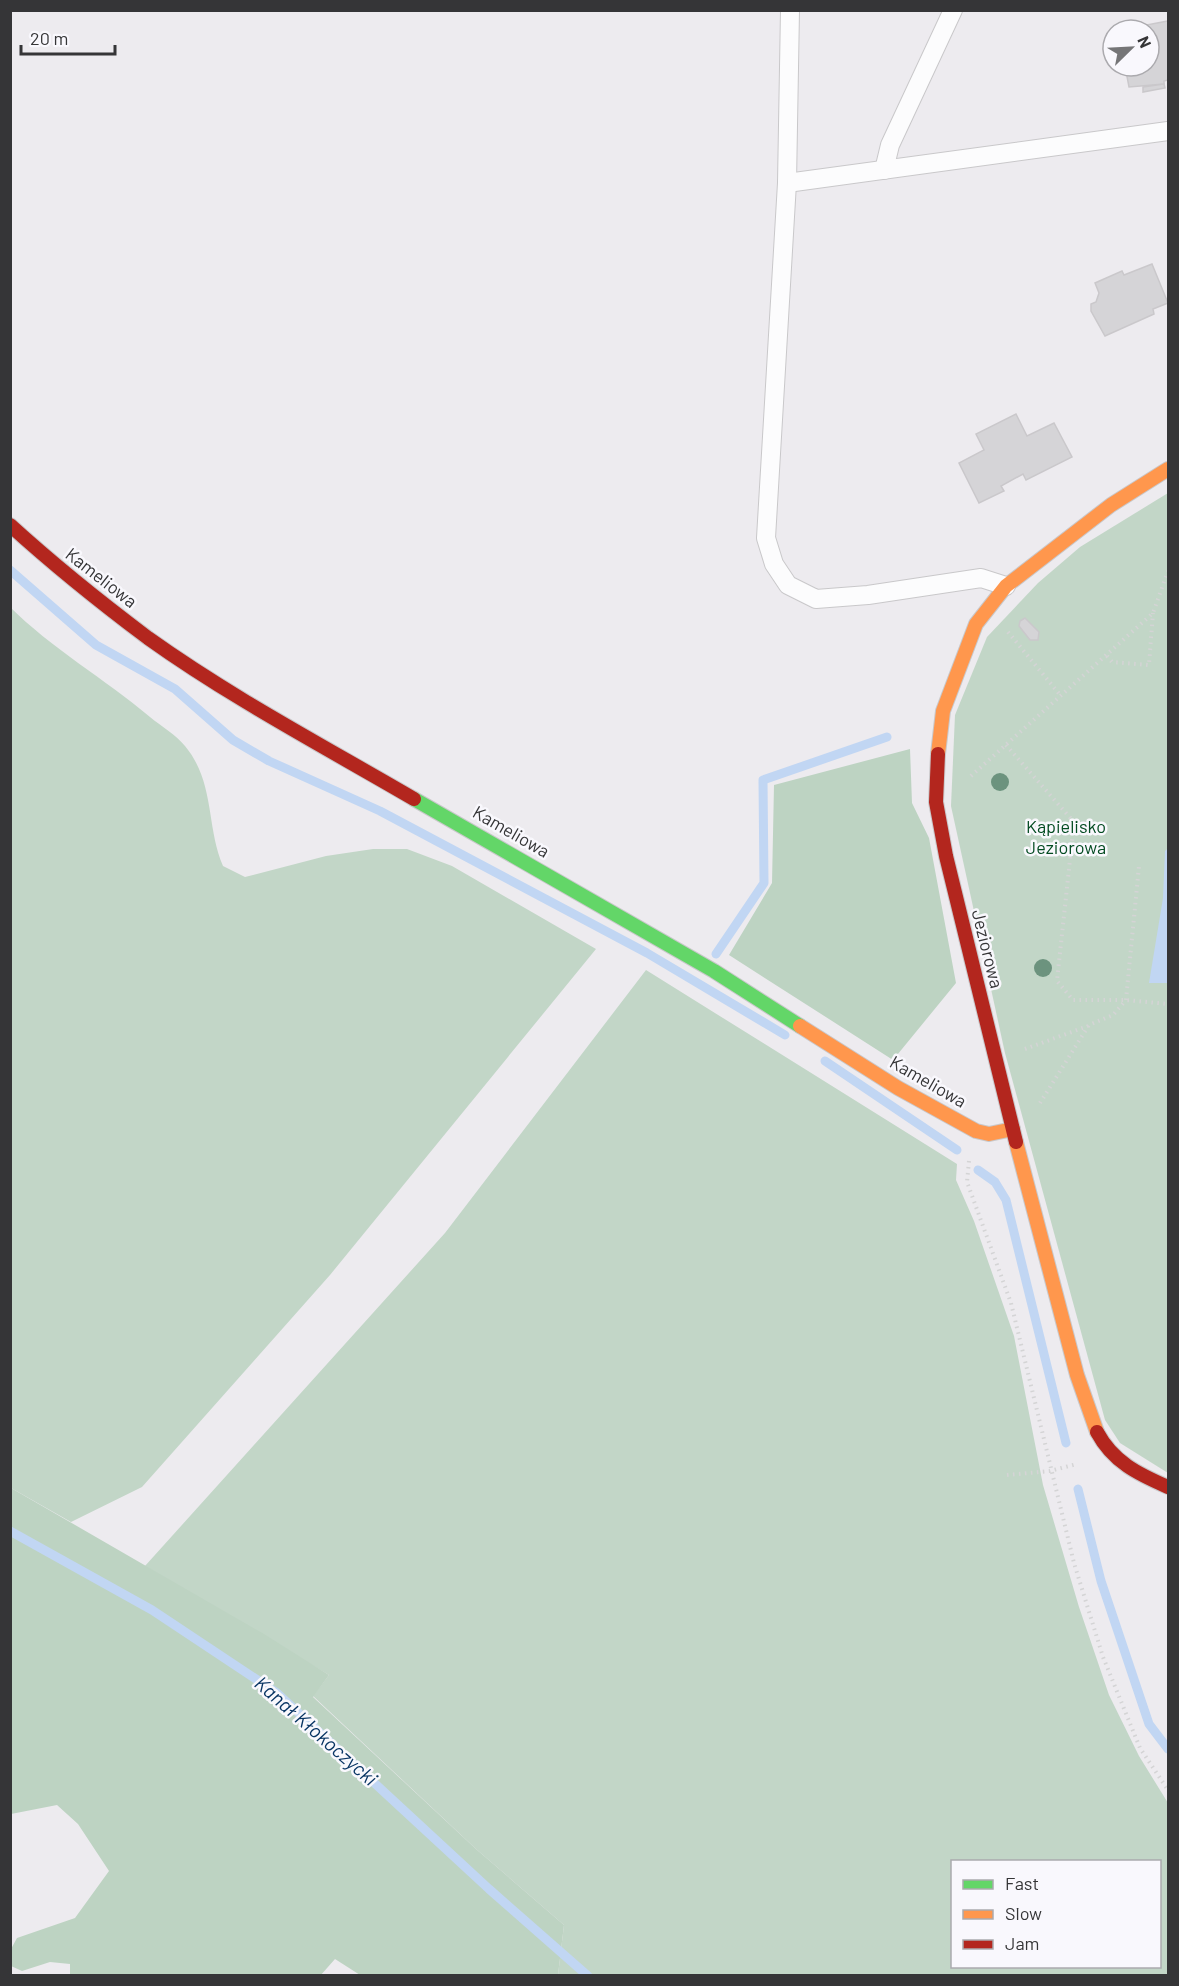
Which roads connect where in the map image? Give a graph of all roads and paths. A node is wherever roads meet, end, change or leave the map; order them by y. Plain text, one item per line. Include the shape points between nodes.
1 (790, 10) edge
2 (953, 10) edge
3 (1168, 131) edge
4 (884, 170) junction
5 (788, 183) junction
6 (1168, 469) edge
7 (10, 525) edge
8 (1168, 572) edge
9 (1005, 586) junction
10 (988, 609) junction
11 (1153, 613) junction
12 (1107, 656) junction
13 (1061, 696) junction
14 (1006, 746) junction
15 (937, 794) junction
16 (1139, 866) dead end
17 (1126, 1000) junction
18 (1168, 1004) edge
19 (1089, 1025) junction
20 (996, 1059) junction
21 (1013, 1130) junction
22 (976, 1131) junction
23 (1105, 1448) junction
24 (1050, 1471) junction
25 (1007, 1475) dead end
26 (1168, 1487) edge
27 (1168, 1790) edge

1 - 5 lane
2 - 4 lane via 890,144
3 - 4 lane
4 - 5 lane
5 - 9 lane via 766,538 774,564 788,585 816,599 981,578
6 - 9 street, Jeziorowa via 1111,505
7 - 22 street, Kameliowa via 65,575 150,639 250,704 714,971 898,1088
8 - 11 path
9 - 10 street, Jeziorowa
10 - 13 path
10 - 15 street, Jeziorowa via 976,624 943,711
11 - 12 path
11 - 12 path via 1149,665 1112,662
12 - 13 path
13 - 14 path
14 - 15 path via 955,789
14 - 17 path via 1074,822 1058,981 1074,1000
15 - 20 street, Jeziorowa via 946,856
16 - 17 path
17 - 18 path
17 - 19 path via 1113,1015
19 - 20 path
19 - 21 path via 1027,1124
20 - 21 street, Jeziorowa
21 - 22 street, Kameliowa via 989,1134
21 - 23 street, Jeziorowa via 1077,1375
22 - 24 path via 967,1182 1011,1303
23 - 24 path via 1088,1461
23 - 26 street, Jeziorowa via 1130,1470
24 - 25 path
24 - 27 path via 1103,1657 1140,1748

